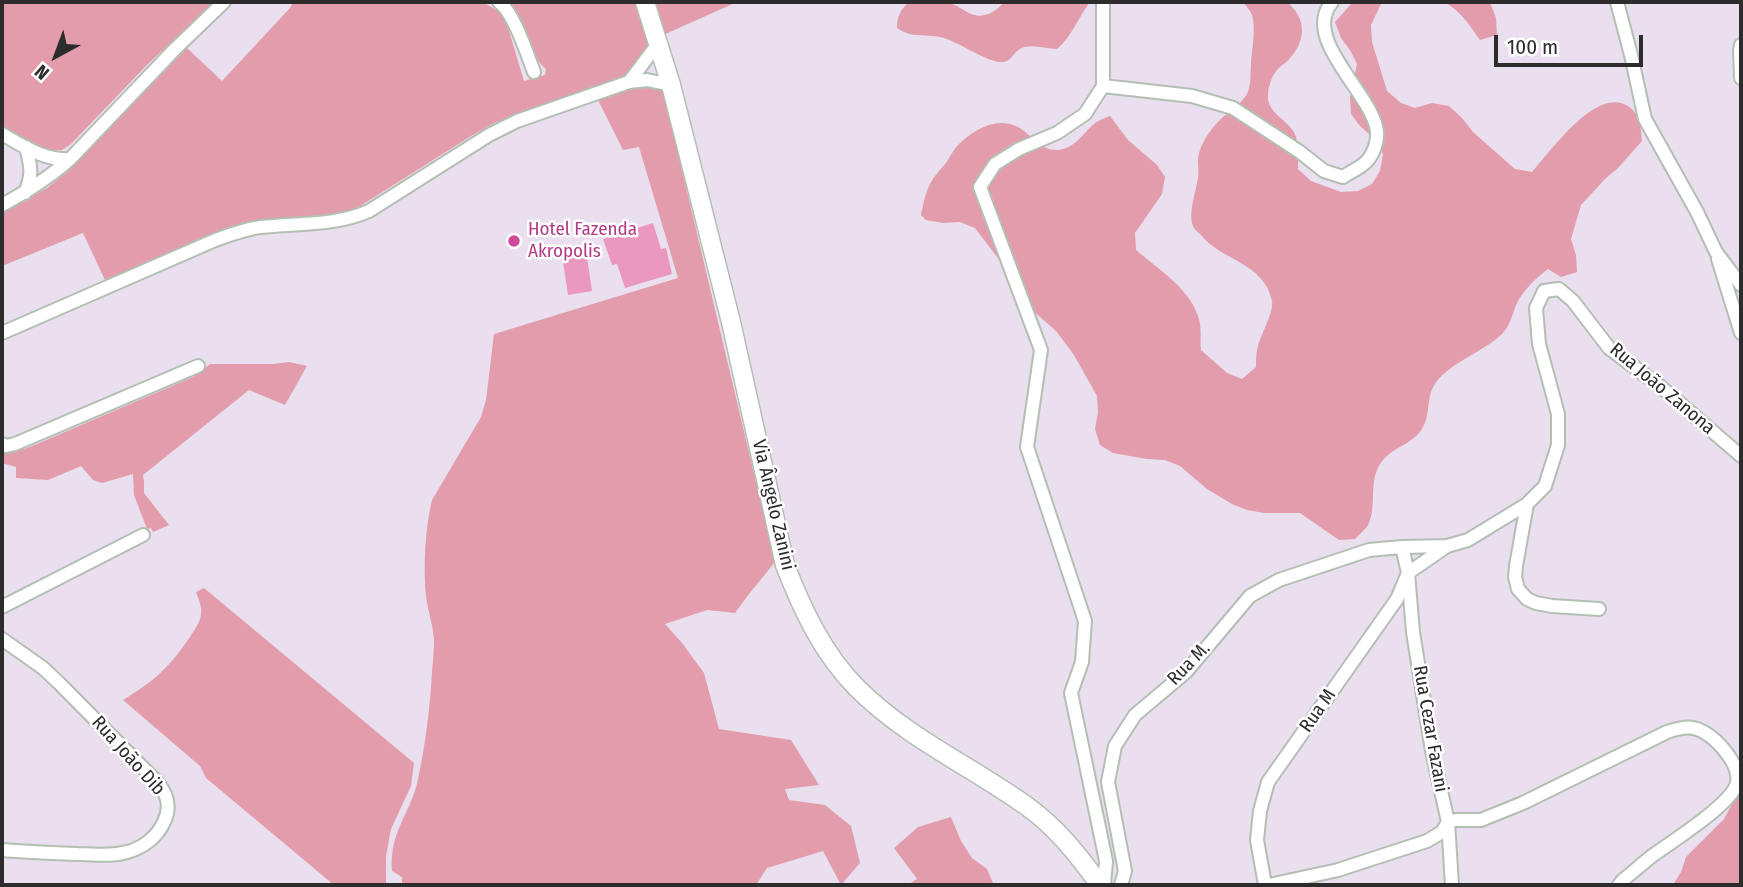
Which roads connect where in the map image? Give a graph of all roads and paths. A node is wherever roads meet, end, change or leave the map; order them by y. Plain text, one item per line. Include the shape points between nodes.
1 (224, 2) edge
2 (499, 2) edge
3 (645, 2) edge
4 (1103, 2) edge
5 (1332, 2) edge
6 (1617, 2) edge
7 (657, 45) junction
8 (1741, 45) edge
9 (534, 72) dead end
10 (1741, 78) edge
11 (629, 82) junction
12 (671, 85) junction
13 (1103, 86) junction
14 (2, 134) edge
15 (26, 148) junction
16 (70, 159) junction
17 (25, 193) junction
18 (2, 205) edge
19 (1716, 252) junction
20 (1741, 285) edge
21 (2, 333) edge
22 (1741, 333) edge
23 (198, 366) dead end
24 (2, 444) edge
25 (1741, 456) edge
26 (1527, 504) junction
27 (143, 535) dead end
28 (1447, 546) junction
29 (1402, 547) junction
30 (1408, 573) junction
31 (2, 607) edge
32 (1599, 609) dead end
33 (2, 639) edge
34 (1448, 822) junction
35 (2, 850) edge
36 (1102, 885) edge
37 (1121, 885) edge
38 (1267, 885) edge
39 (1451, 885) edge
40 (1619, 885) edge

1 - 16 street
2 - 9 street via 513,20
3 - 7 street, Via Ângelo Zanini
4 - 13 street
5 - 13 street via 1324,22 1328,45 1378,131 1366,162 1343,177 1324,171 1233,108 1192,96
6 - 19 street via 1645,119
7 - 11 street
7 - 12 street, Via Ângelo Zanini
8 - 10 street
11 - 12 street
11 - 21 street via 488,135 355,217 240,231
12 - 36 street, Via Ângelo Zanini via 731,322 785,565 807,618 836,663 879,709 1028,807 1069,844
13 - 36 street via 1085,114 995,164 980,187 1041,351 1027,447 1085,621 1082,662 1071,693 1106,860
14 - 15 street
15 - 16 street via 47,157
15 - 17 street via 31,178
16 - 17 street
17 - 18 street
19 - 20 street
19 - 22 street
23 - 24 street via 15,444
25 - 26 street, Rua João Zanona via 1609,348 1559,289 1544,291 1536,308 1539,344 1558,414 1558,446 1545,486
26 - 28 street, Rua João Zanona via 1468,540
26 - 32 street via 1516,566 1518,589 1536,603
27 - 31 street
28 - 29 street, Rua João Zanona
28 - 30 street
29 - 30 street
29 - 37 street, Rua M. via 1343,559 1279,580 1250,596 1186,672 1135,715 1115,746 1108,782 1125,871
30 - 34 street, Rua Cezar Fazani via 1432,751
30 - 38 street, Rua M via 1396,599 1268,782 1257,840
33 - 35 street, Rua João Dib via 59,683 158,783 169,806 156,834 145,845 127,852
34 - 38 street via 1427,841 1338,870
34 - 39 street, Rua Cezar Fazani
34 - 40 street via 1481,820 1523,803 1667,732 1685,726 1707,733 1737,770 1737,784 1700,821

